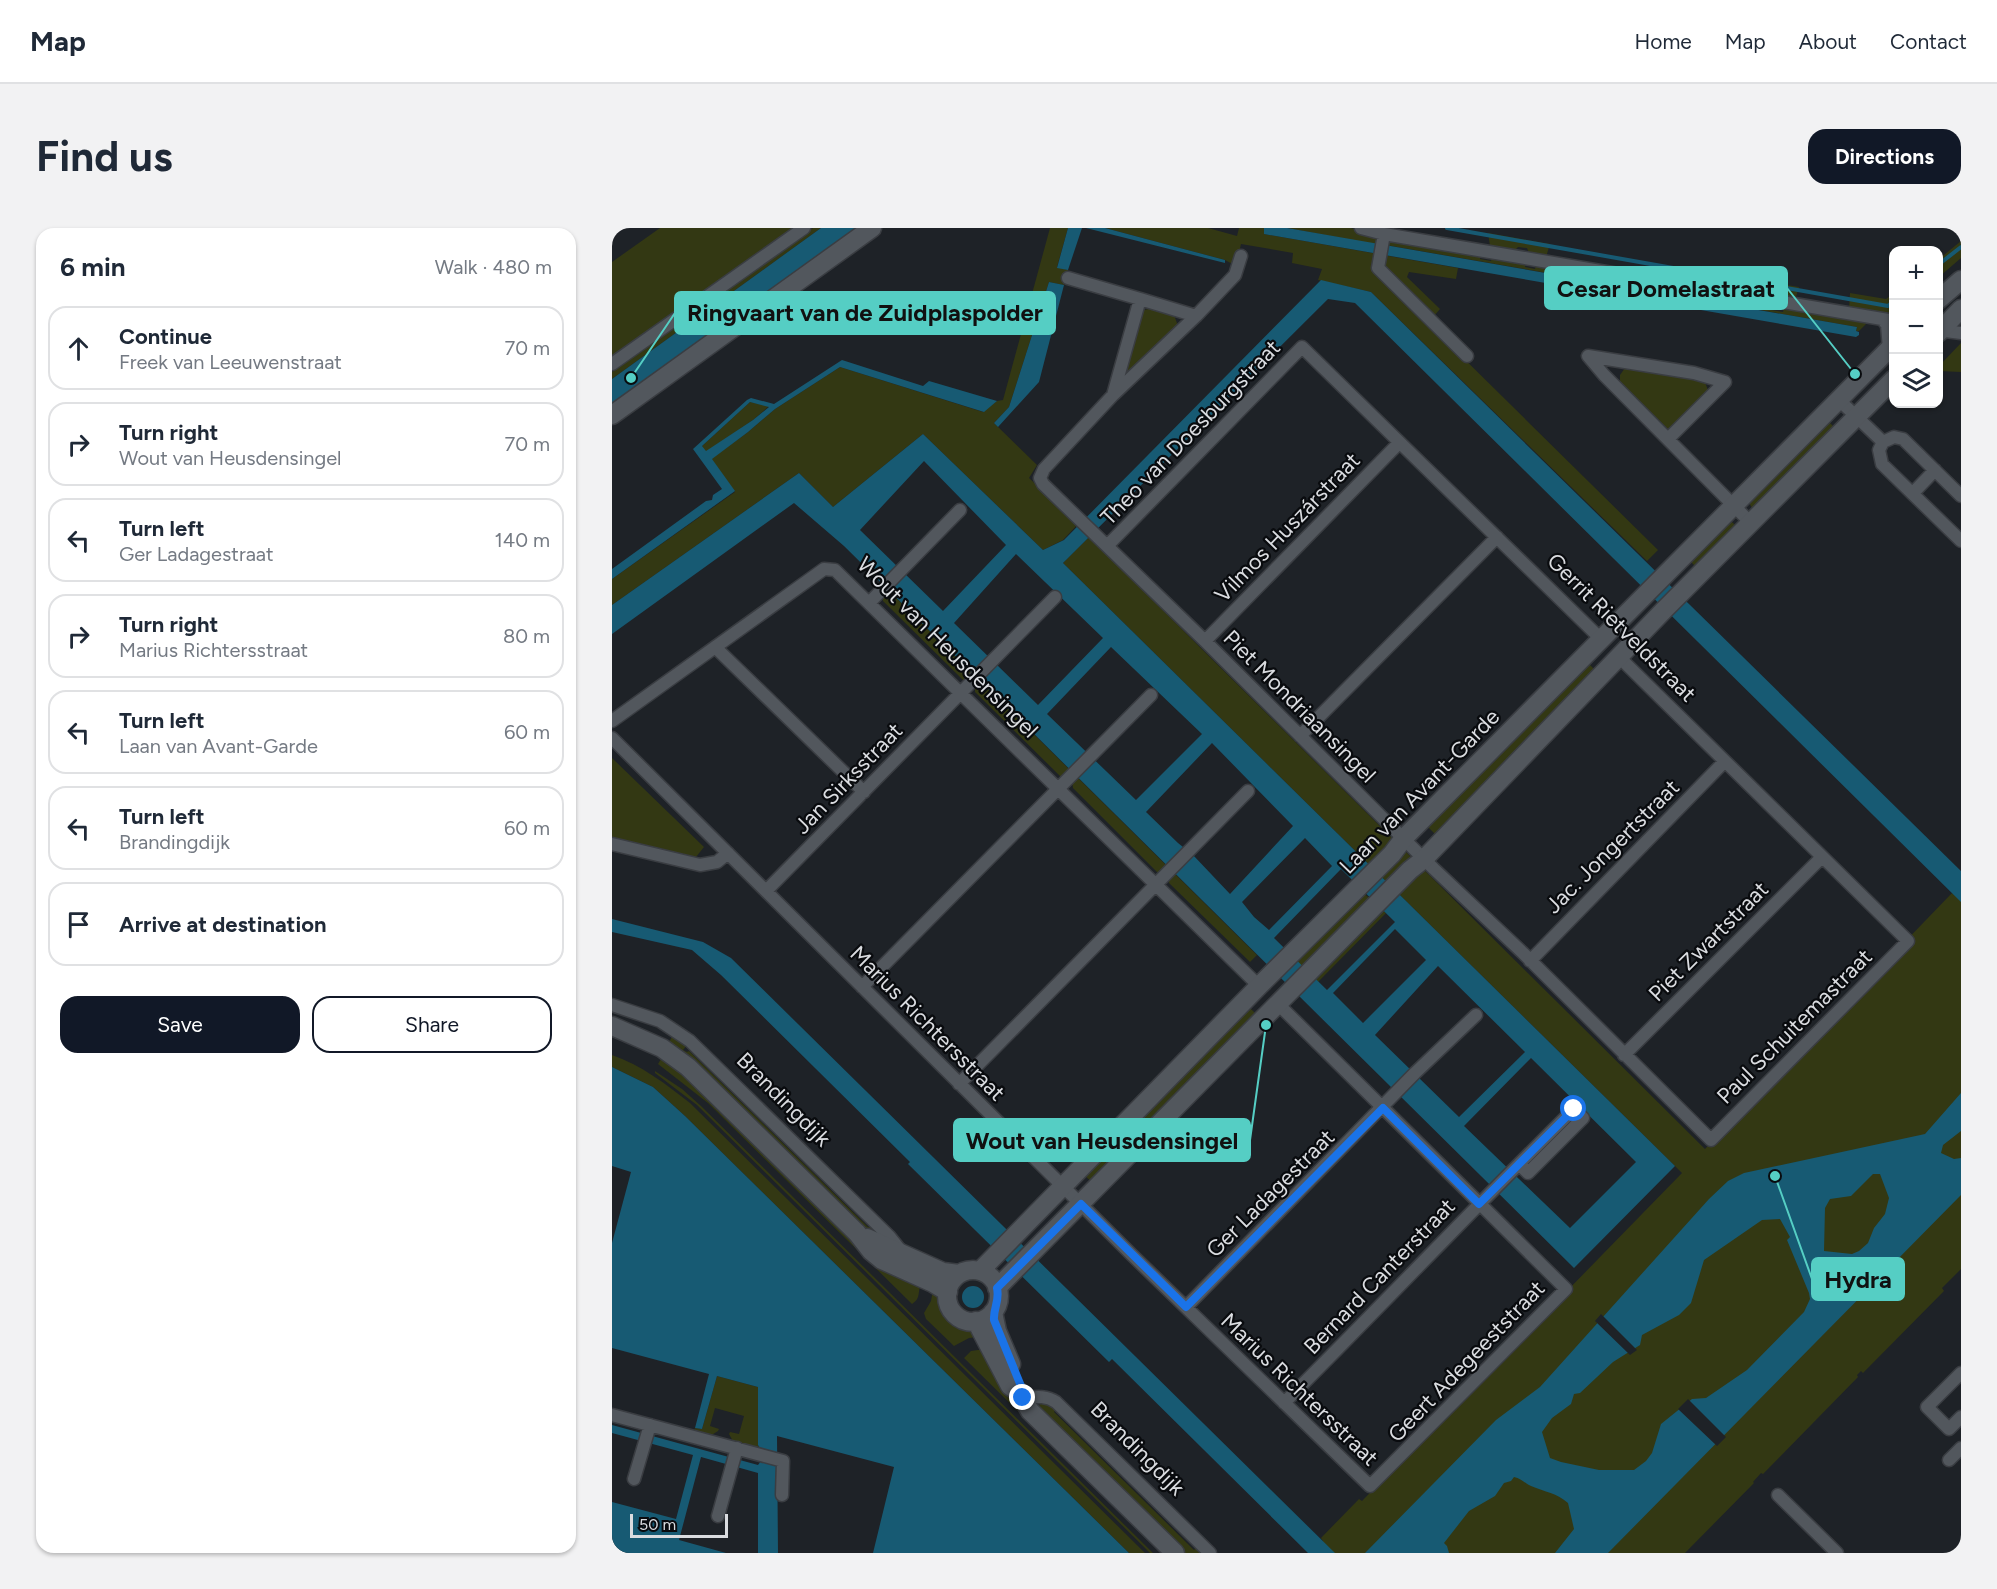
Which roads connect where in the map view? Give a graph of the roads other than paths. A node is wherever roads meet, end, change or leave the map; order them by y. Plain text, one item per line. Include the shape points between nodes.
1 (804, 228) edge
2 (873, 228) edge
3 (1361, 228) edge
4 (1383, 239) junction
5 (1241, 256) dead end
6 (1068, 278) dead end
7 (1961, 280) edge
8 (1943, 296) edge
9 (1140, 299) junction
10 (1961, 309) edge
11 (1196, 316) junction
12 (1888, 320) edge
13 (1943, 327) edge
14 (1943, 331) edge
15 (1961, 333) edge
16 (1889, 336) edge
17 (1302, 347) joint
18 (1889, 348) edge
19 (1467, 356) dead end
20 (612, 364) edge
21 (1889, 383) edge
22 (1113, 395) junction
23 (1839, 400) junction
24 (612, 415) edge
25 (1856, 416) junction
26 (1668, 439) junction
27 (1883, 442) junction
28 (1399, 443) junction
29 (1935, 470) junction
30 (1913, 493) junction
31 (1961, 496) edge
32 (1734, 506) junction
33 (960, 510) dead end
34 (1751, 523) junction
35 (1497, 537) junction
36 (1961, 541) edge
37 (1107, 546) junction
38 (1055, 597) dead end
39 (869, 603) junction
40 (1602, 640) junction
41 (1205, 641) junction
42 (715, 647) junction
43 (1619, 657) junction
44 (960, 693) junction
45 (1151, 695) dead end
46 (612, 721) edge
47 (1300, 736) junction
48 (612, 738) edge
49 (1725, 761) junction
50 (1058, 789) junction
51 (1248, 791) dead end
52 (864, 792) junction
53 (1404, 838) junction
54 (612, 844) edge
55 (728, 853) junction
56 (1822, 857) junction
57 (1424, 859) junction
58 (1156, 884) junction
59 (766, 891) junction
60 (1908, 941) joint
61 (1530, 961) junction
62 (1258, 986) junction
63 (862, 987) junction
64 (1285, 998) junction
65 (612, 1005) edge
66 (1476, 1015) dead end
67 (612, 1026) edge
68 (1624, 1055) junction
69 (959, 1084) junction
70 (1387, 1103) junction
71 (1711, 1140) joint
72 (1519, 1164) junction
73 (1064, 1187) junction
74 (1081, 1204) junction
75 (1479, 1204) junction
76 (857, 1233) junction
77 (903, 1255) junction
78 (980, 1271) junction
79 (959, 1275) junction
80 (997, 1288) junction
81 (1566, 1289) joint
82 (948, 1292) junction
83 (1186, 1307) junction
84 (993, 1312) junction
85 (976, 1321) junction
86 (1961, 1373) edge
87 (1021, 1395) junction
88 (1284, 1404) junction
89 (612, 1414) edge
90 (1961, 1417) edge
91 (649, 1427) junction
92 (1961, 1448) edge
93 (736, 1451) junction
94 (1949, 1460) dead end
95 (634, 1479) dead end
96 (1370, 1486) joint
97 (782, 1495) dead end
98 (1778, 1496) dead end
99 (718, 1516) dead end
100 (1175, 1553) edge
101 (1210, 1553) edge
102 (1837, 1553) edge

1 - 20 street
2 - 24 street
3 - 4 street
4 - 12 street
4 - 19 street via 1378,268
5 - 11 street via 1235,276
6 - 9 street
7 - 8 street
9 - 11 street
9 - 22 street
10 - 13 street
11 - 22 street
12 - 16 street
14 - 15 street
17 - 28 street, Gerrit Rietveldstraat
17 - 37 street, Theo van Doesburgstraat
18 - 23 street, Laan van Avant-Garde
21 - 25 street
22 - 37 street, Piet Mondriaansingel via 1040,478
23 - 25 street
23 - 32 street, Laan van Avant-Garde
25 - 27 street
25 - 34 street
26 - 26 street via 1604,375 1588,356 1694,373 1725,382
26 - 32 street
27 - 29 street via 1894,437 1903,439
27 - 30 street via 1882,464
28 - 35 street, Gerrit Rietveldstraat
28 - 41 street, Vilmos Huszárstraat
29 - 30 street
29 - 31 street
30 - 36 street
32 - 34 street
32 - 40 street, Laan van Avant-Garde
33 - 39 street
34 - 43 street
35 - 40 street, Gerrit Rietveldstraat
35 - 47 street
37 - 41 street, Piet Mondriaansingel
38 - 44 street, Jan Sirksstraat
39 - 42 street, Wout van Heusdensingel via 836,570 824,569
39 - 44 street, Wout van Heusdensingel
40 - 43 street, Gerrit Rietveldstraat
40 - 53 street, Laan van Avant-Garde
41 - 47 street, Piet Mondriaansingel
42 - 46 street
42 - 52 street
43 - 49 street, Gerrit Rietveldstraat
43 - 57 street
44 - 50 street, Wout van Heusdensingel
44 - 52 street, Jan Sirksstraat
45 - 50 street
47 - 53 street, Piet Mondriaansingel
48 - 55 street, Marius Richtersstraat
49 - 56 street, Gerrit Rietveldstraat
49 - 61 street, Jac. Jongertstraat
50 - 58 street, Wout van Heusdensingel
50 - 63 street
51 - 58 street
52 - 59 street, Jan Sirksstraat
53 - 57 street, Piet Mondriaansingel
53 - 62 street, Laan van Avant-Garde
54 - 55 street via 700,865 717,862
55 - 59 street, Marius Richtersstraat
56 - 60 street, Gerrit Rietveldstraat
56 - 68 street, Piet Zwartstraat
57 - 61 street, Piet Mondriaansingel
57 - 64 street
58 - 62 street, Wout van Heusdensingel
58 - 69 street
59 - 63 street, Marius Richtersstraat
60 - 71 street, Paul Schuitemastraat
61 - 68 street, Piet Mondriaansingel
62 - 64 street, Wout van Heusdensingel
62 - 73 street, Laan van Avant-Garde
63 - 69 street, Marius Richtersstraat
64 - 70 street, Wout van Heusdensingel
64 - 74 street
65 - 77 street, Brandingdijk via 660,1021 690,1041 892,1239
66 - 70 street, Ger Ladagestraat
67 - 76 street, Brandingdijk via 662,1048 688,1067
68 - 71 street, Piet Mondriaansingel
69 - 73 street, Marius Richtersstraat
70 - 75 street, Wout van Heusdensingel
70 - 83 street, Ger Ladagestraat
72 - 72 street, Bernard Canterstraat via 1528,1173 1583,1118 1574,1109
72 - 75 street, Bernard Canterstraat
73 - 74 street, Marius Richtersstraat
73 - 78 street, Laan van Avant-Garde
74 - 80 street
74 - 83 street, Marius Richtersstraat
75 - 81 street, Wout van Heusdensingel
75 - 88 street, Bernard Canterstraat
76 - 77 street, Brandingdijk
76 - 82 street, Brandingdijk via 882,1260
77 - 79 street, Brandingdijk
78 - 79 street via 969,1270
78 - 80 street
79 - 82 street
80 - 84 street
81 - 96 street, Geert Adegeeststraat
82 - 85 street via 950,1307 956,1315
83 - 88 street, Marius Richtersstraat
84 - 85 street
84 - 87 street
85 - 87 street via 1010,1386
86 - 90 street via 1927,1407 1949,1429
87 - 100 street via 1030,1411
87 - 101 street, Brandingdijk via 1056,1401
88 - 96 street, Marius Richtersstraat
89 - 91 street
91 - 93 street
91 - 95 street
92 - 94 street
93 - 97 street via 783,1461
93 - 99 street
98 - 102 street

